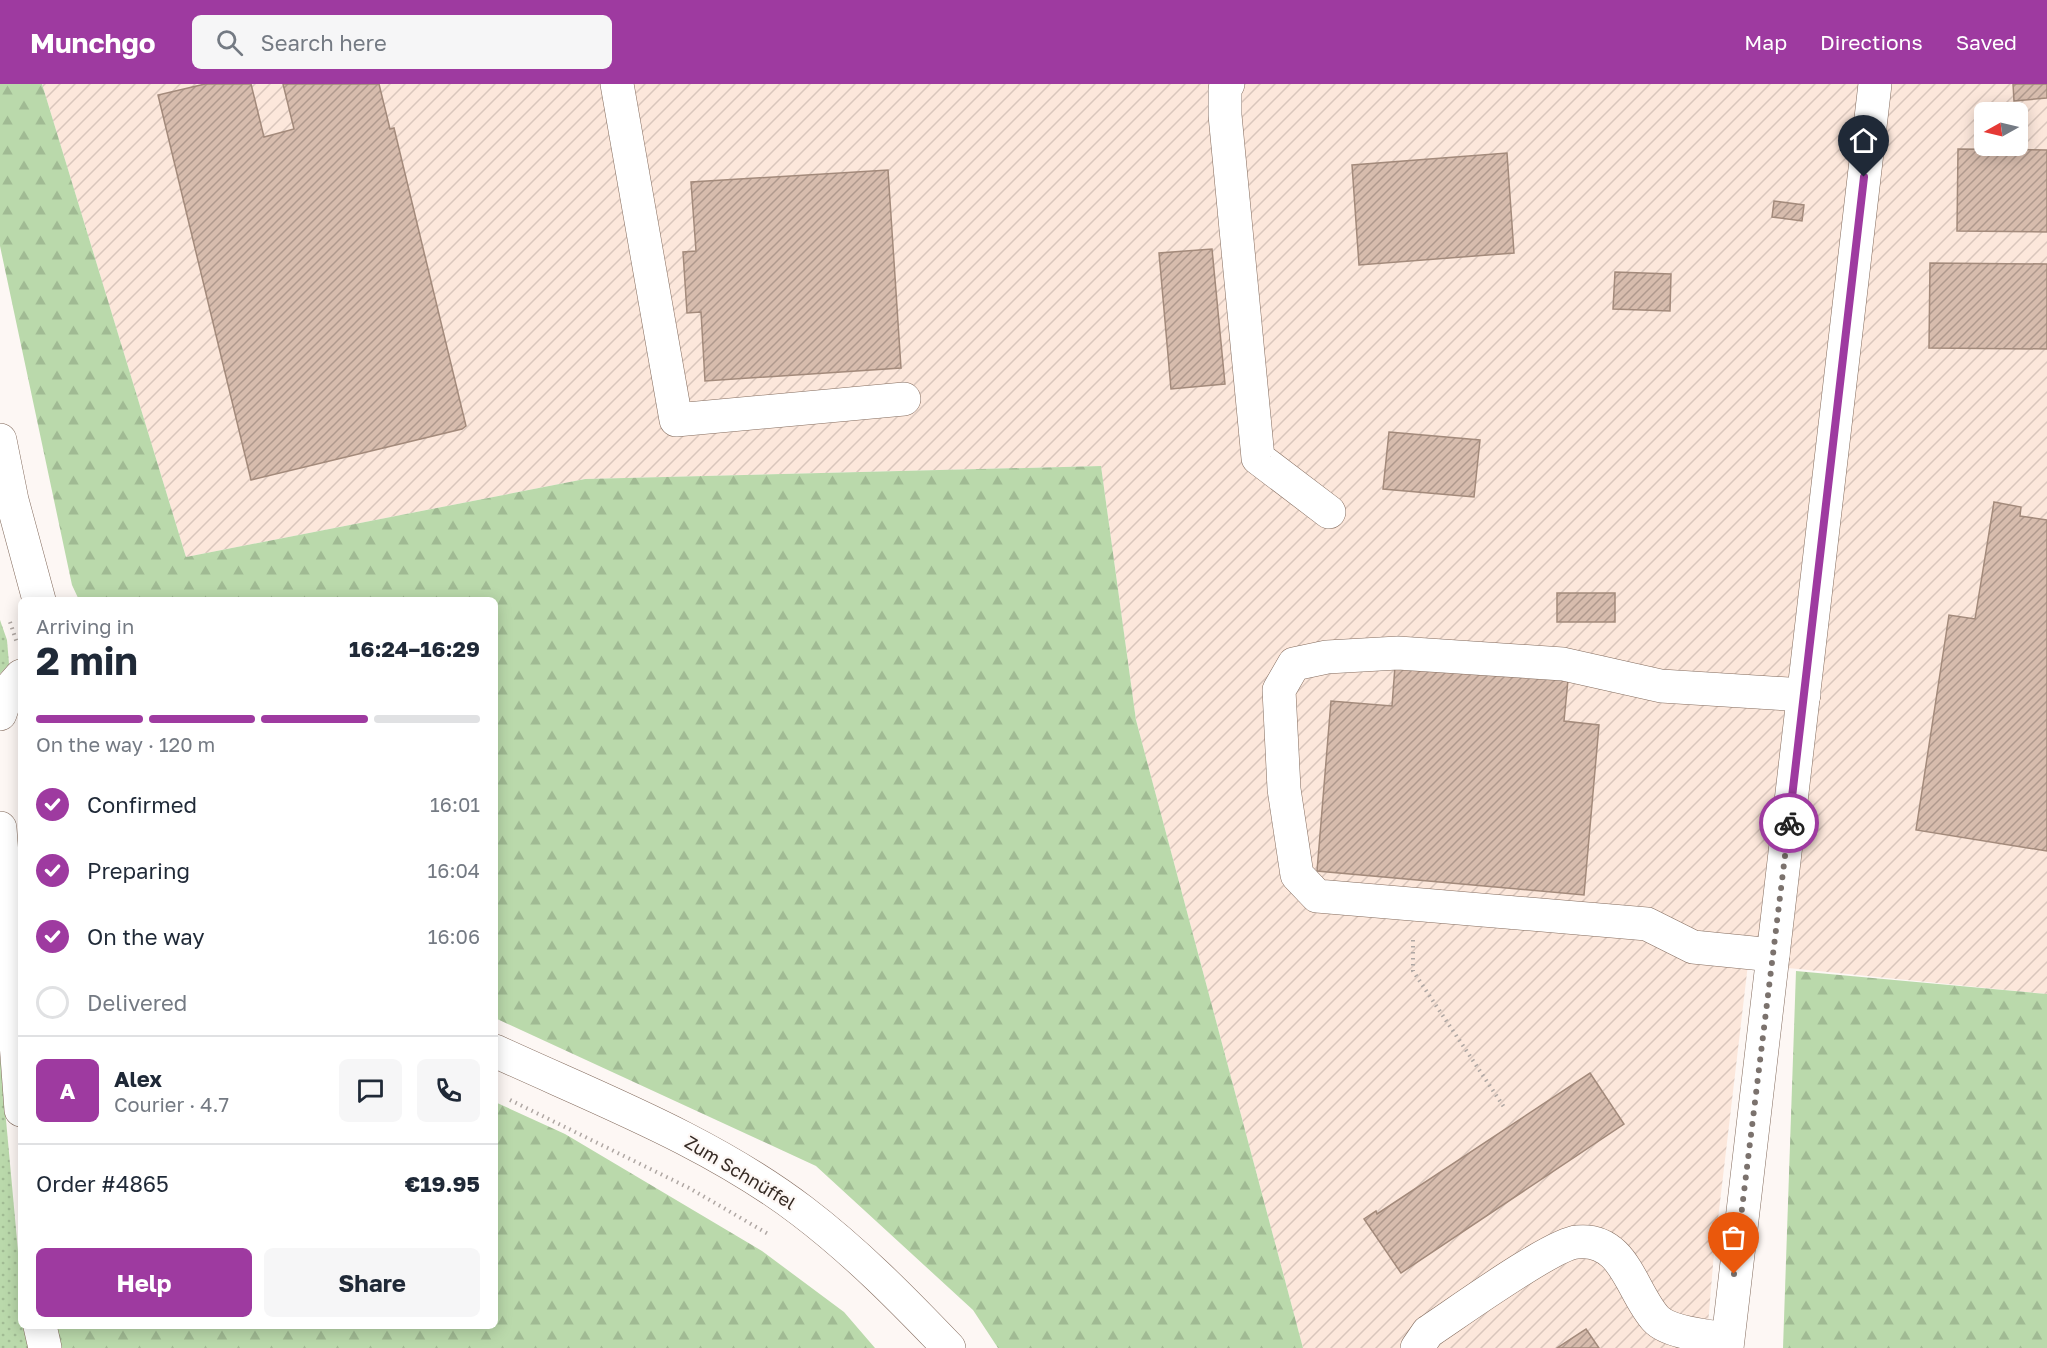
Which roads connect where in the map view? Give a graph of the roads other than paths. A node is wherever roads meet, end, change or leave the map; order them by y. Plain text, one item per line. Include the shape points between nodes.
1 (617, 84) edge
2 (1228, 84) edge
3 (1875, 84) edge
4 (904, 399) dead end
5 (0, 440) edge
6 (1329, 512) dead end
7 (38, 597) edge
8 (18, 679) edge
9 (1804, 695) junction
10 (0, 714) edge
11 (0, 828) edge
12 (1773, 955) junction
13 (498, 1052) edge
14 (18, 1070) edge
15 (41, 1329) edge
16 (1726, 1343) edge
17 (45, 1348) edge
18 (949, 1348) edge
19 (1418, 1348) edge

1 - 4 street via 676,420
2 - 6 street via 1225,115 1258,458
3 - 9 street
5 - 7 street
8 - 10 street via 8,691
9 - 12 street
9 - 12 street via 1661,686 1563,664 1398,652 1327,657 1294,664 1279,690 1284,789 1297,875 1317,896 1647,924 1693,947
11 - 14 street
12 - 16 street
13 - 18 street, Zum Schnüffel via 700,1146 802,1210 879,1275
15 - 17 street
16 - 19 street via 1657,1321 1625,1266 1602,1244 1575,1241 1540,1259 1428,1332

